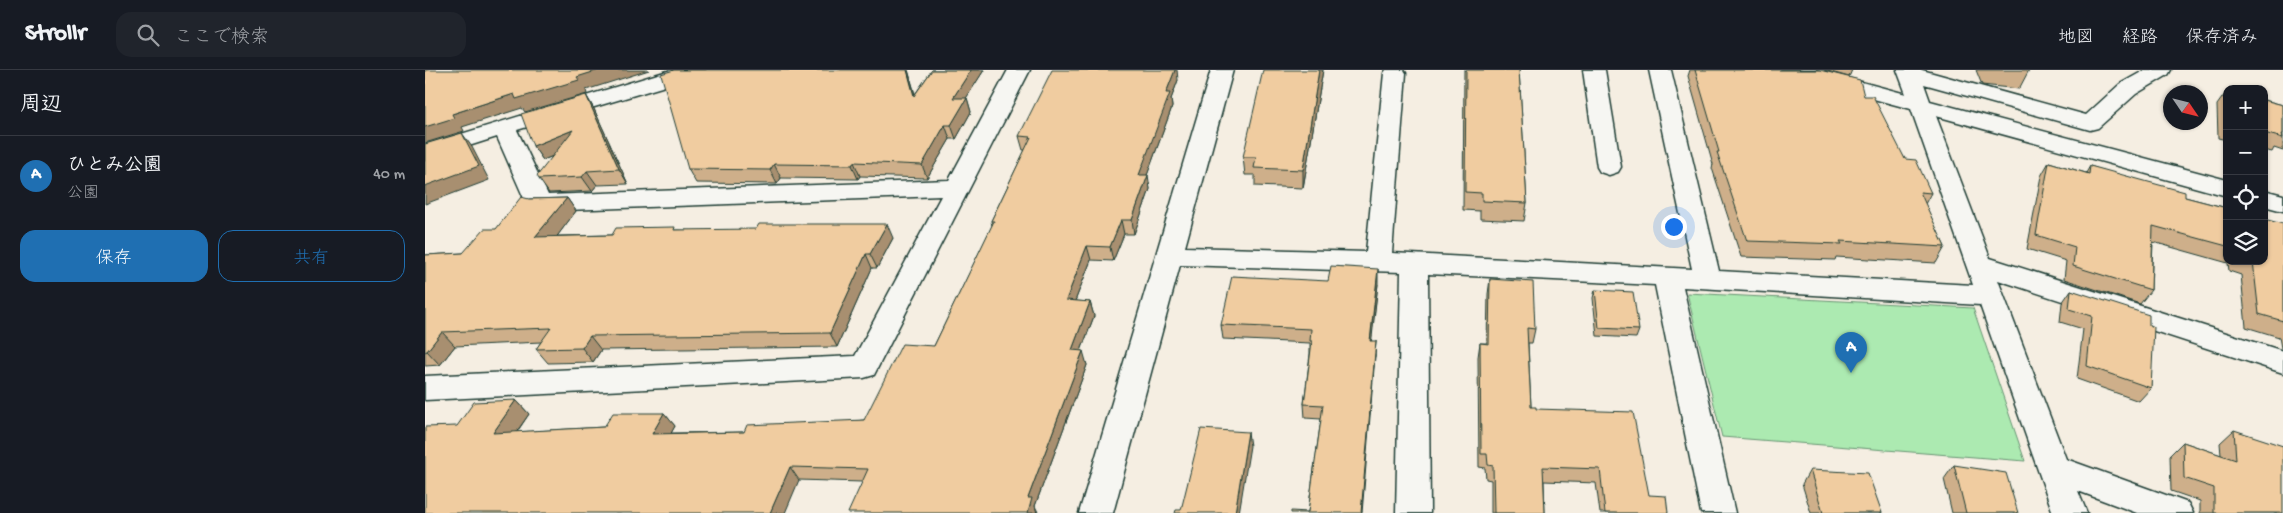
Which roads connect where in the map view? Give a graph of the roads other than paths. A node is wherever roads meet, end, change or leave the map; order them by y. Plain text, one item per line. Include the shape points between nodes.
1 (694, 70) edge
2 (1019, 70) edge
3 (1222, 70) edge
4 (1594, 70) edge
5 (1660, 70) edge
6 (1792, 70) edge
7 (2160, 70) edge
8 (1909, 72) edge
9 (1395, 73) dead end
10 (1919, 104) junction
11 (504, 127) junction
12 (425, 153) edge
13 (1609, 167) dead end
14 (2223, 187) edge
15 (957, 188) junction
16 (2268, 199) edge
17 (2283, 203) edge
18 (1171, 256) junction
19 (1378, 262) junction
20 (1415, 264) junction
21 (1980, 264) junction
22 (1667, 276) junction
23 (1708, 280) junction
24 (1990, 296) junction
25 (2283, 362) edge
26 (425, 388) edge
27 (2052, 467) junction
28 (1095, 513) edge
29 (1413, 513) edge
30 (1718, 513) edge
31 (2070, 513) edge
32 (2176, 513) edge

1 - 11 street
2 - 15 street
3 - 18 street
4 - 13 street
5 - 23 street
6 - 10 street
7 - 8 street via 2128,89 2090,123
8 - 10 street
9 - 19 street
10 - 14 street
10 - 21 street
11 - 12 street
11 - 15 street via 539,203
15 - 26 street via 864,367
16 - 17 street
18 - 19 street
18 - 28 street
19 - 20 street
20 - 22 street
20 - 29 street
21 - 24 street
21 - 25 street
22 - 23 street
22 - 30 street
23 - 24 street
24 - 27 street
27 - 31 street
27 - 32 street

